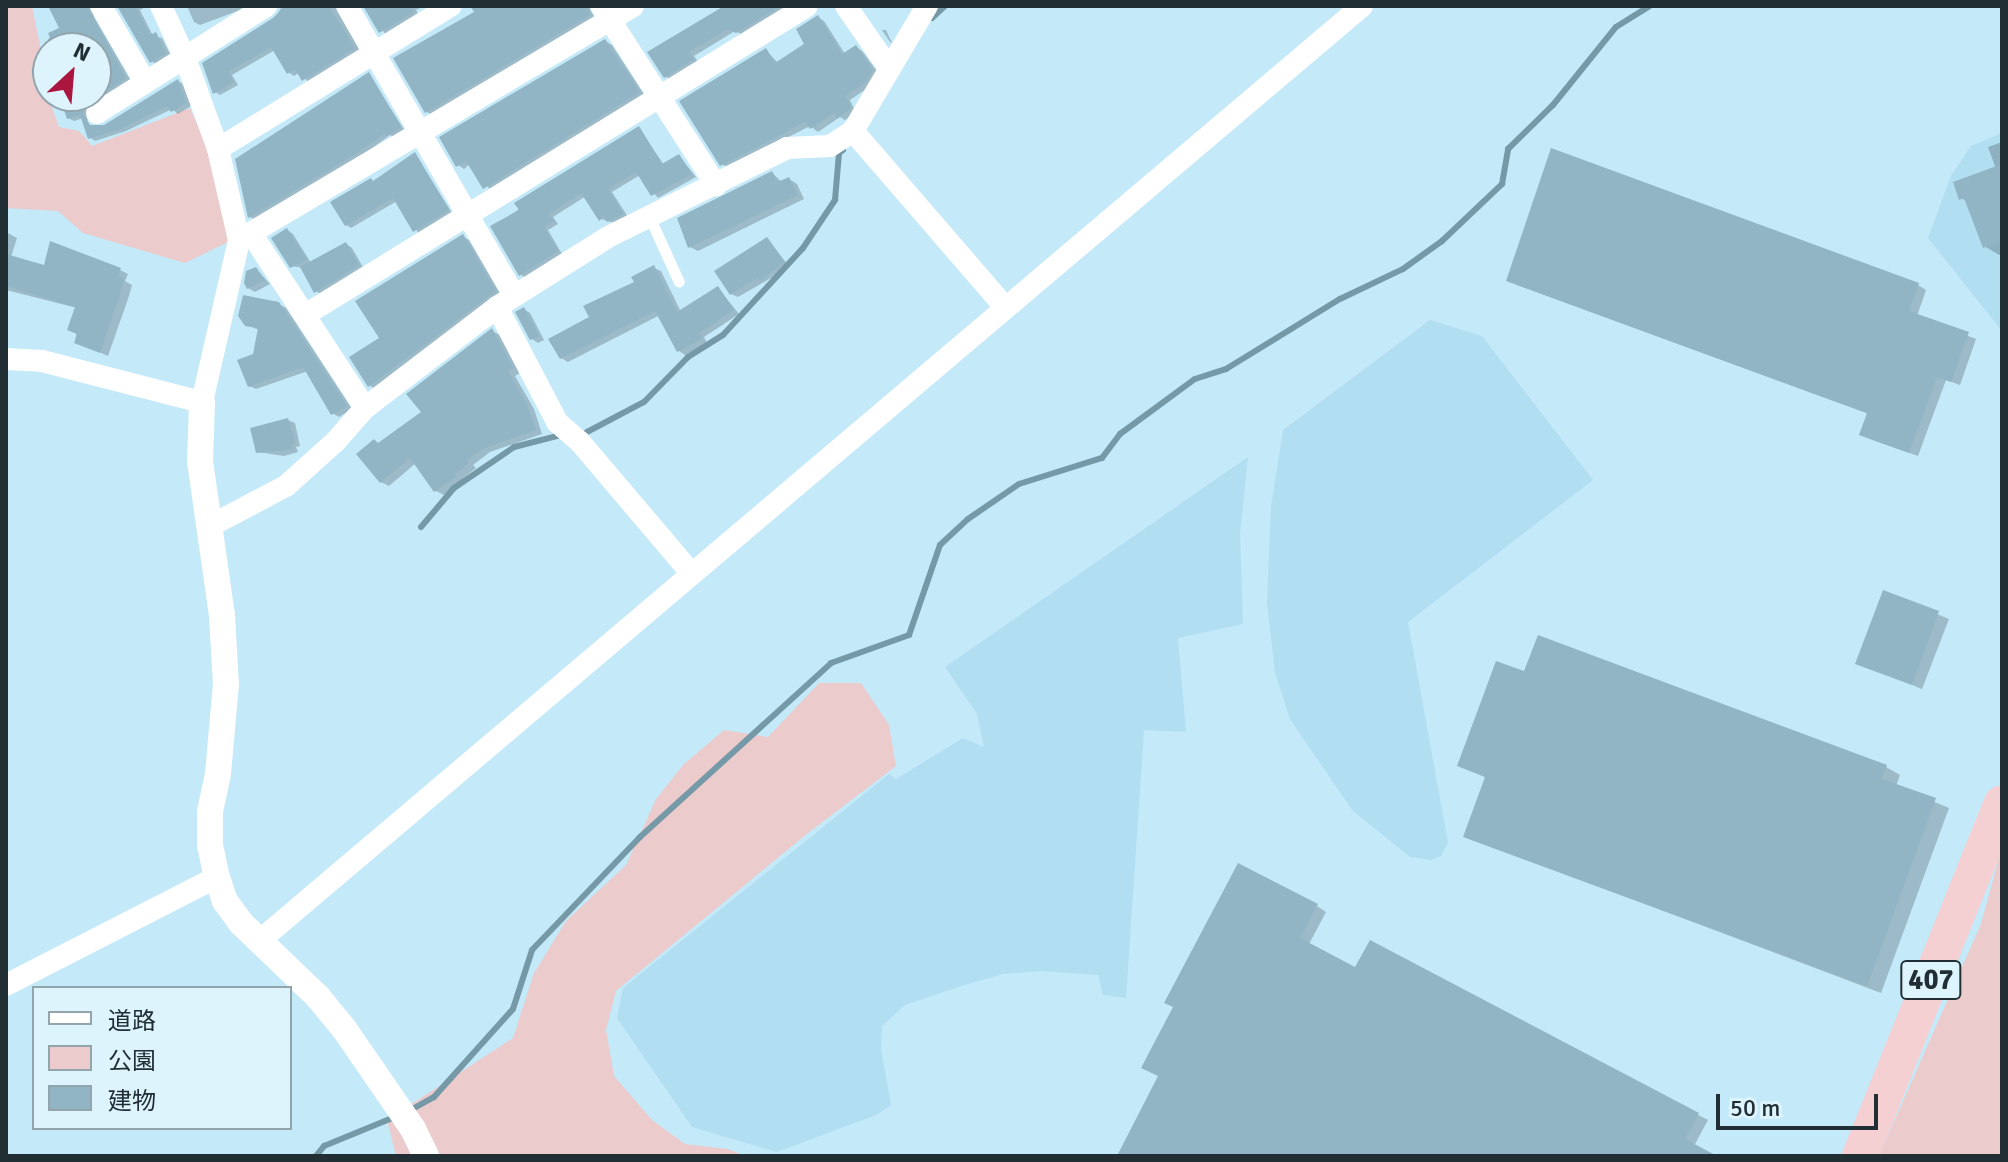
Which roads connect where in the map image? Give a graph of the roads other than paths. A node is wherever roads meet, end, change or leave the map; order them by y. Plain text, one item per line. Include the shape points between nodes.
1 (101, 6) edge
2 (161, 6) edge
3 (347, 6) edge
4 (450, 6) edge
5 (633, 6) edge
6 (807, 6) edge
7 (846, 6) edge
8 (927, 6) edge
9 (1362, 6) edge
10 (261, 7) edge
11 (606, 13) edge
12 (374, 51) junction
13 (185, 58) junction
14 (889, 68) junction
15 (145, 82) junction
16 (660, 99) junction
17 (97, 113) dead end
18 (853, 131) junction
19 (420, 132) junction
20 (218, 149) junction
21 (716, 185) junction
22 (649, 216) junction
23 (469, 217) junction
24 (245, 237) junction
25 (679, 282) dead end
26 (506, 301) junction
27 (1005, 307) junction
28 (305, 315) junction
29 (6, 359) edge
30 (202, 402) junction
31 (365, 408) junction
32 (210, 526) junction
33 (691, 573) junction
34 (2002, 803) edge
35 (217, 877) junction
36 (258, 942) junction
37 (6, 985) edge
38 (426, 1156) edge
39 (1860, 1156) edge

1 - 15 street
2 - 13 street
3 - 12 street
4 - 12 street
5 - 11 street
6 - 16 street
7 - 14 street
8 - 14 street
9 - 27 street
10 - 13 street
11 - 16 street
11 - 19 street
12 - 19 street
12 - 20 street
13 - 15 street
13 - 20 street
14 - 18 street
15 - 17 street
16 - 21 street
16 - 23 street
18 - 21 street via 830,146 787,148
18 - 27 street
19 - 23 street
19 - 24 street
20 - 24 street
21 - 22 street
22 - 25 lane
22 - 26 street
23 - 26 street
23 - 28 street
24 - 28 street
24 - 30 street
26 - 31 street
26 - 33 street via 557,422
27 - 33 street
28 - 31 street
29 - 30 street via 42,361
30 - 32 street via 200,461
31 - 32 street via 286,486
32 - 35 street via 226,684 210,812
33 - 36 street
34 - 39 highway, 407
35 - 36 street via 225,901
35 - 37 street
36 - 38 street via 318,997 345,1030

